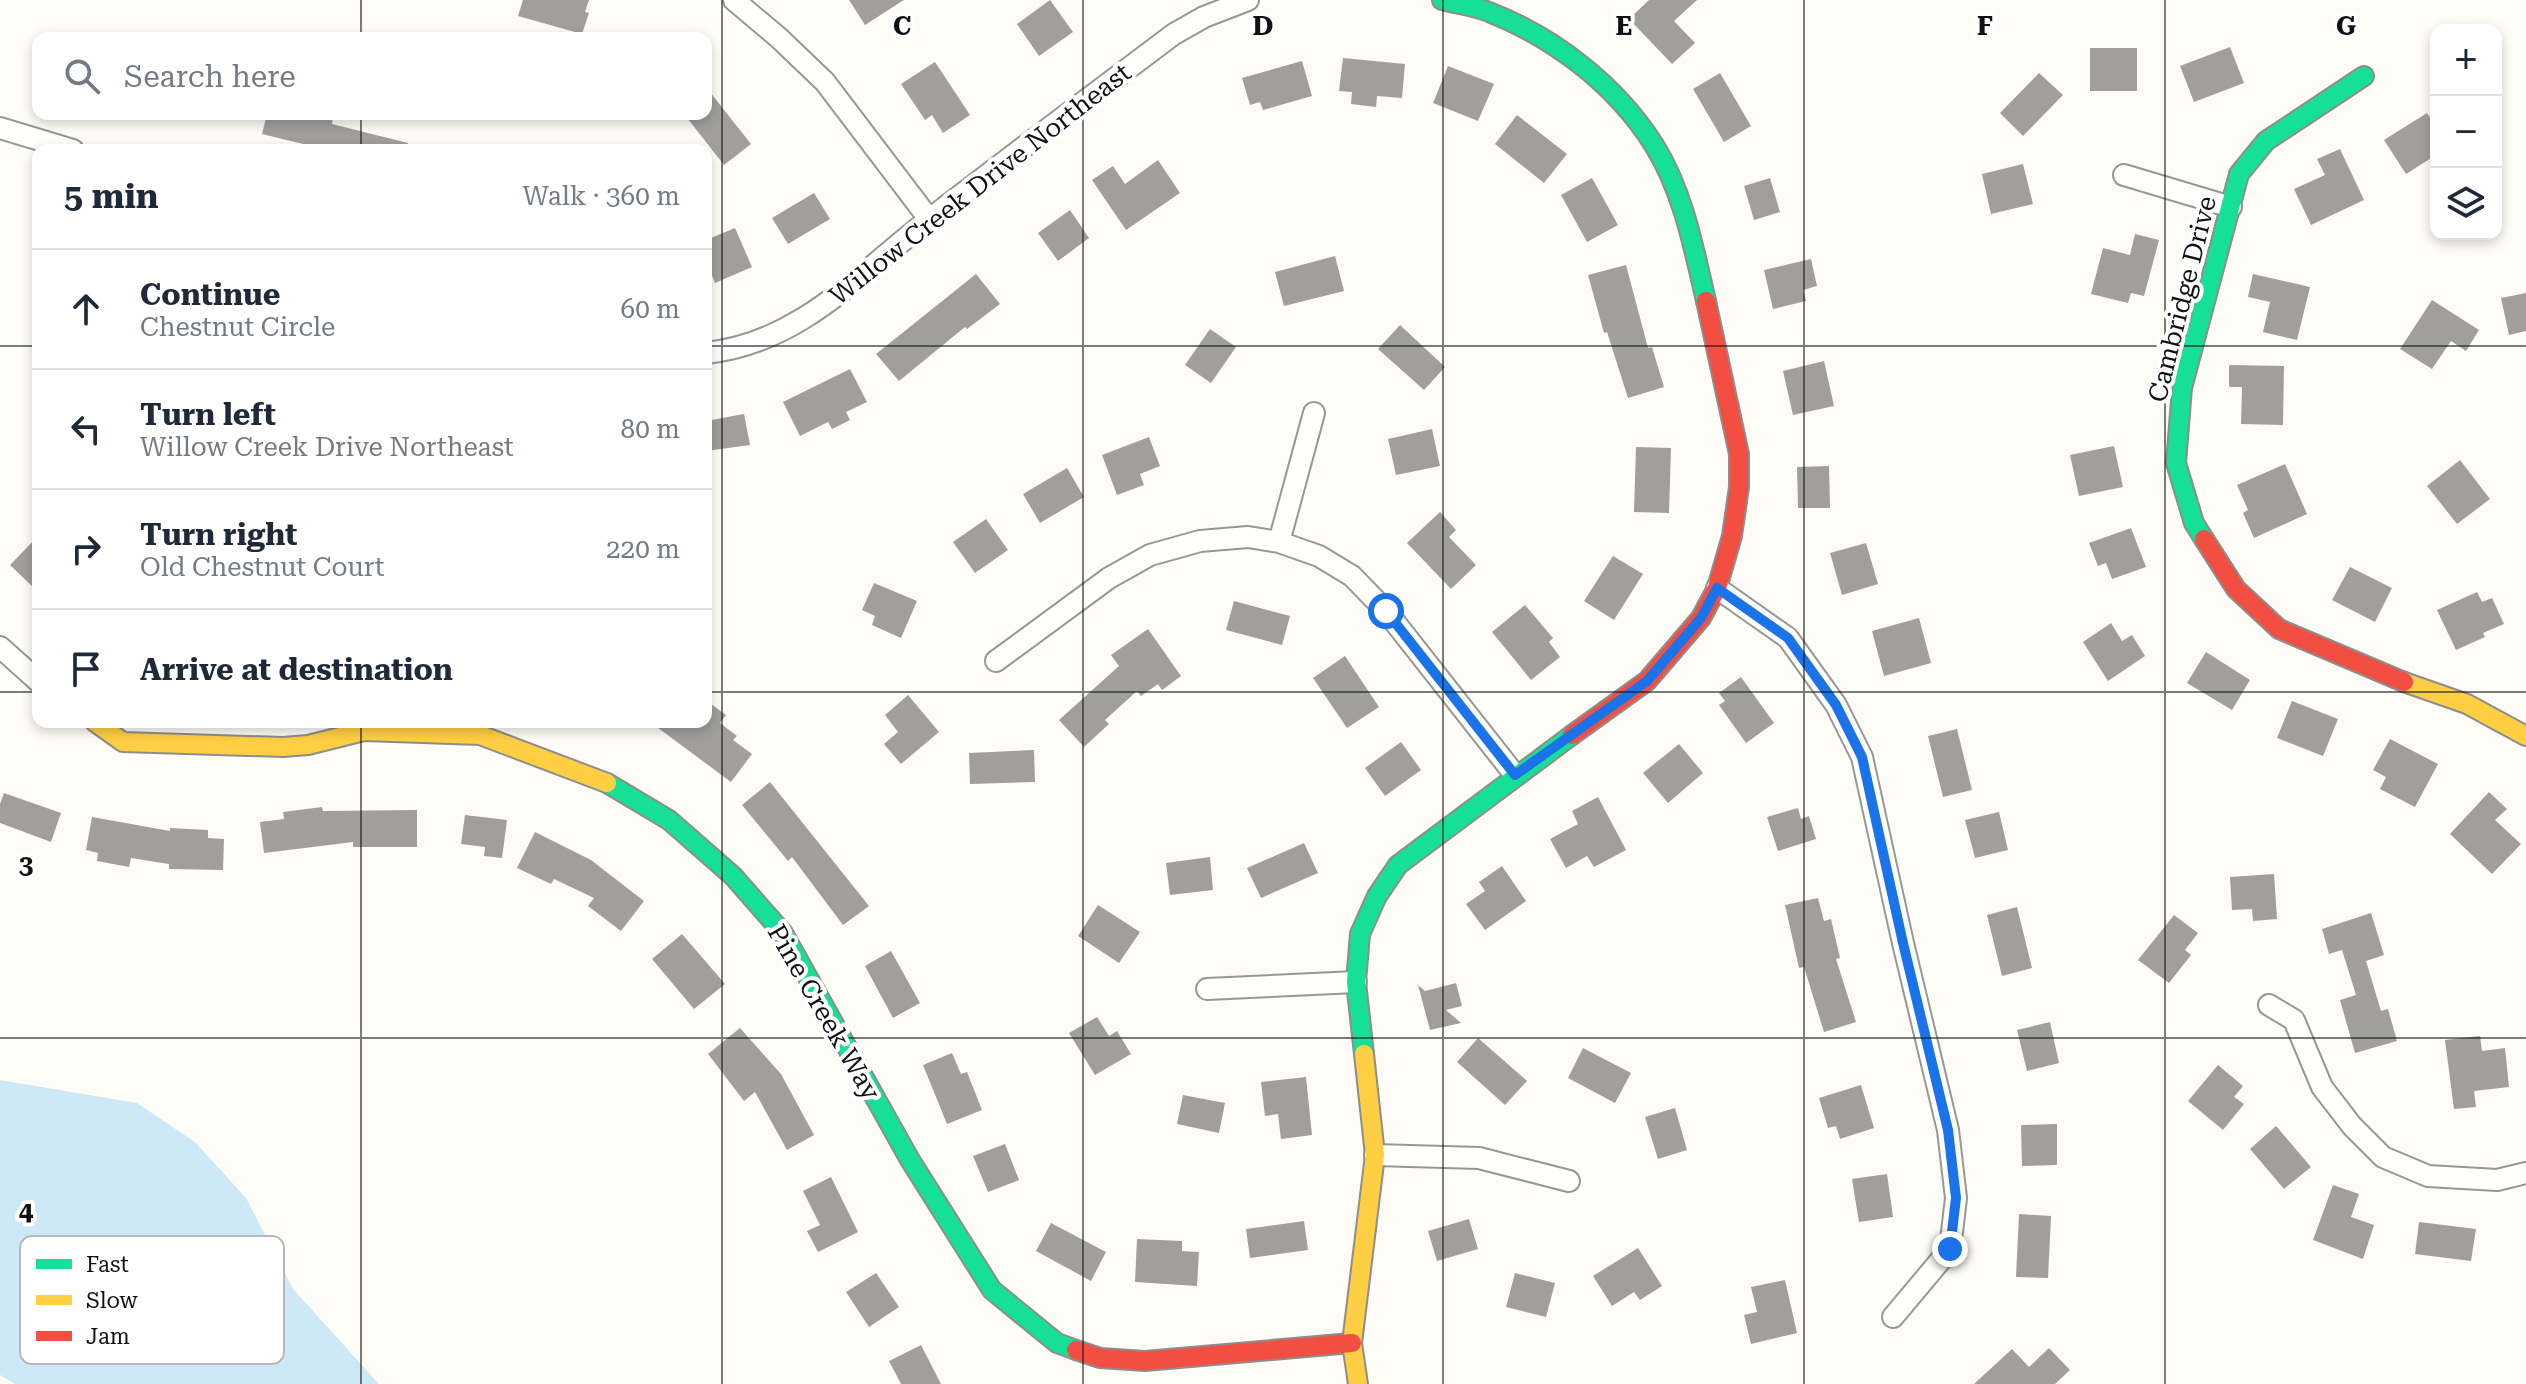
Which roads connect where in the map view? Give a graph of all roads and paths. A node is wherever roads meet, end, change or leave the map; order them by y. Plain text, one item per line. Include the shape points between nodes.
1 (734, 0) edge
2 (1442, 0) edge
3 (1240, 1) edge
4 (1492, 6) edge
5 (2364, 76) dead end
6 (0, 128) edge
7 (53, 144) edge
8 (2124, 175) dead end
9 (2231, 207) junction
10 (929, 219) junction
11 (712, 352) edge
12 (1314, 413) dead end
13 (1279, 542) junction
14 (1717, 588) junction
15 (0, 647) edge
16 (996, 661) dead end
17 (32, 676) edge
18 (103, 728) edge
19 (2526, 736) edge
20 (1515, 775) junction
21 (1356, 982) junction
22 (1207, 989) dead end
23 (2269, 1005) dead end
24 (1375, 1155) junction
25 (2526, 1173) edge
26 (1569, 1181) dead end
27 (1893, 1317) dead end
28 (1352, 1343) junction
29 (1358, 1384) edge

1 - 10 street via 825,82
2 - 4 street
3 - 10 street, Willow Creek Drive Northeast via 1174,34
4 - 14 street via 1598,77 1655,147 1680,203 1739,454 1732,536
5 - 9 street, Cambridge Drive via 2266,141 2239,174
6 - 7 street
8 - 9 street
9 - 19 street, Cambridge Drive via 2182,388 2176,463 2194,523 2236,589 2279,629 2467,704
10 - 11 street, Willow Creek Drive Northeast via 813,314 773,336
12 - 13 street
13 - 16 street via 1248,537 1200,541 1150,555 1109,578
13 - 20 street via 1319,556 1352,576 1396,622
14 - 20 street via 1701,618 1647,681
14 - 27 street via 1788,638 1836,705 1862,757 1948,1130 1956,1198 1950,1249
15 - 17 street
18 - 28 street, Pine Creek Way via 123,742 283,747 364,731 480,735 617,787 669,820 733,876 783,933 910,1160 992,1290 1057,1343 1100,1358 1145,1361
20 - 21 street via 1398,865 1360,934
21 - 22 street
21 - 24 street
23 - 25 street via 2294,1020 2322,1087 2383,1157 2428,1176 2497,1180
24 - 26 street via 1479,1158
24 - 28 street
28 - 29 street

